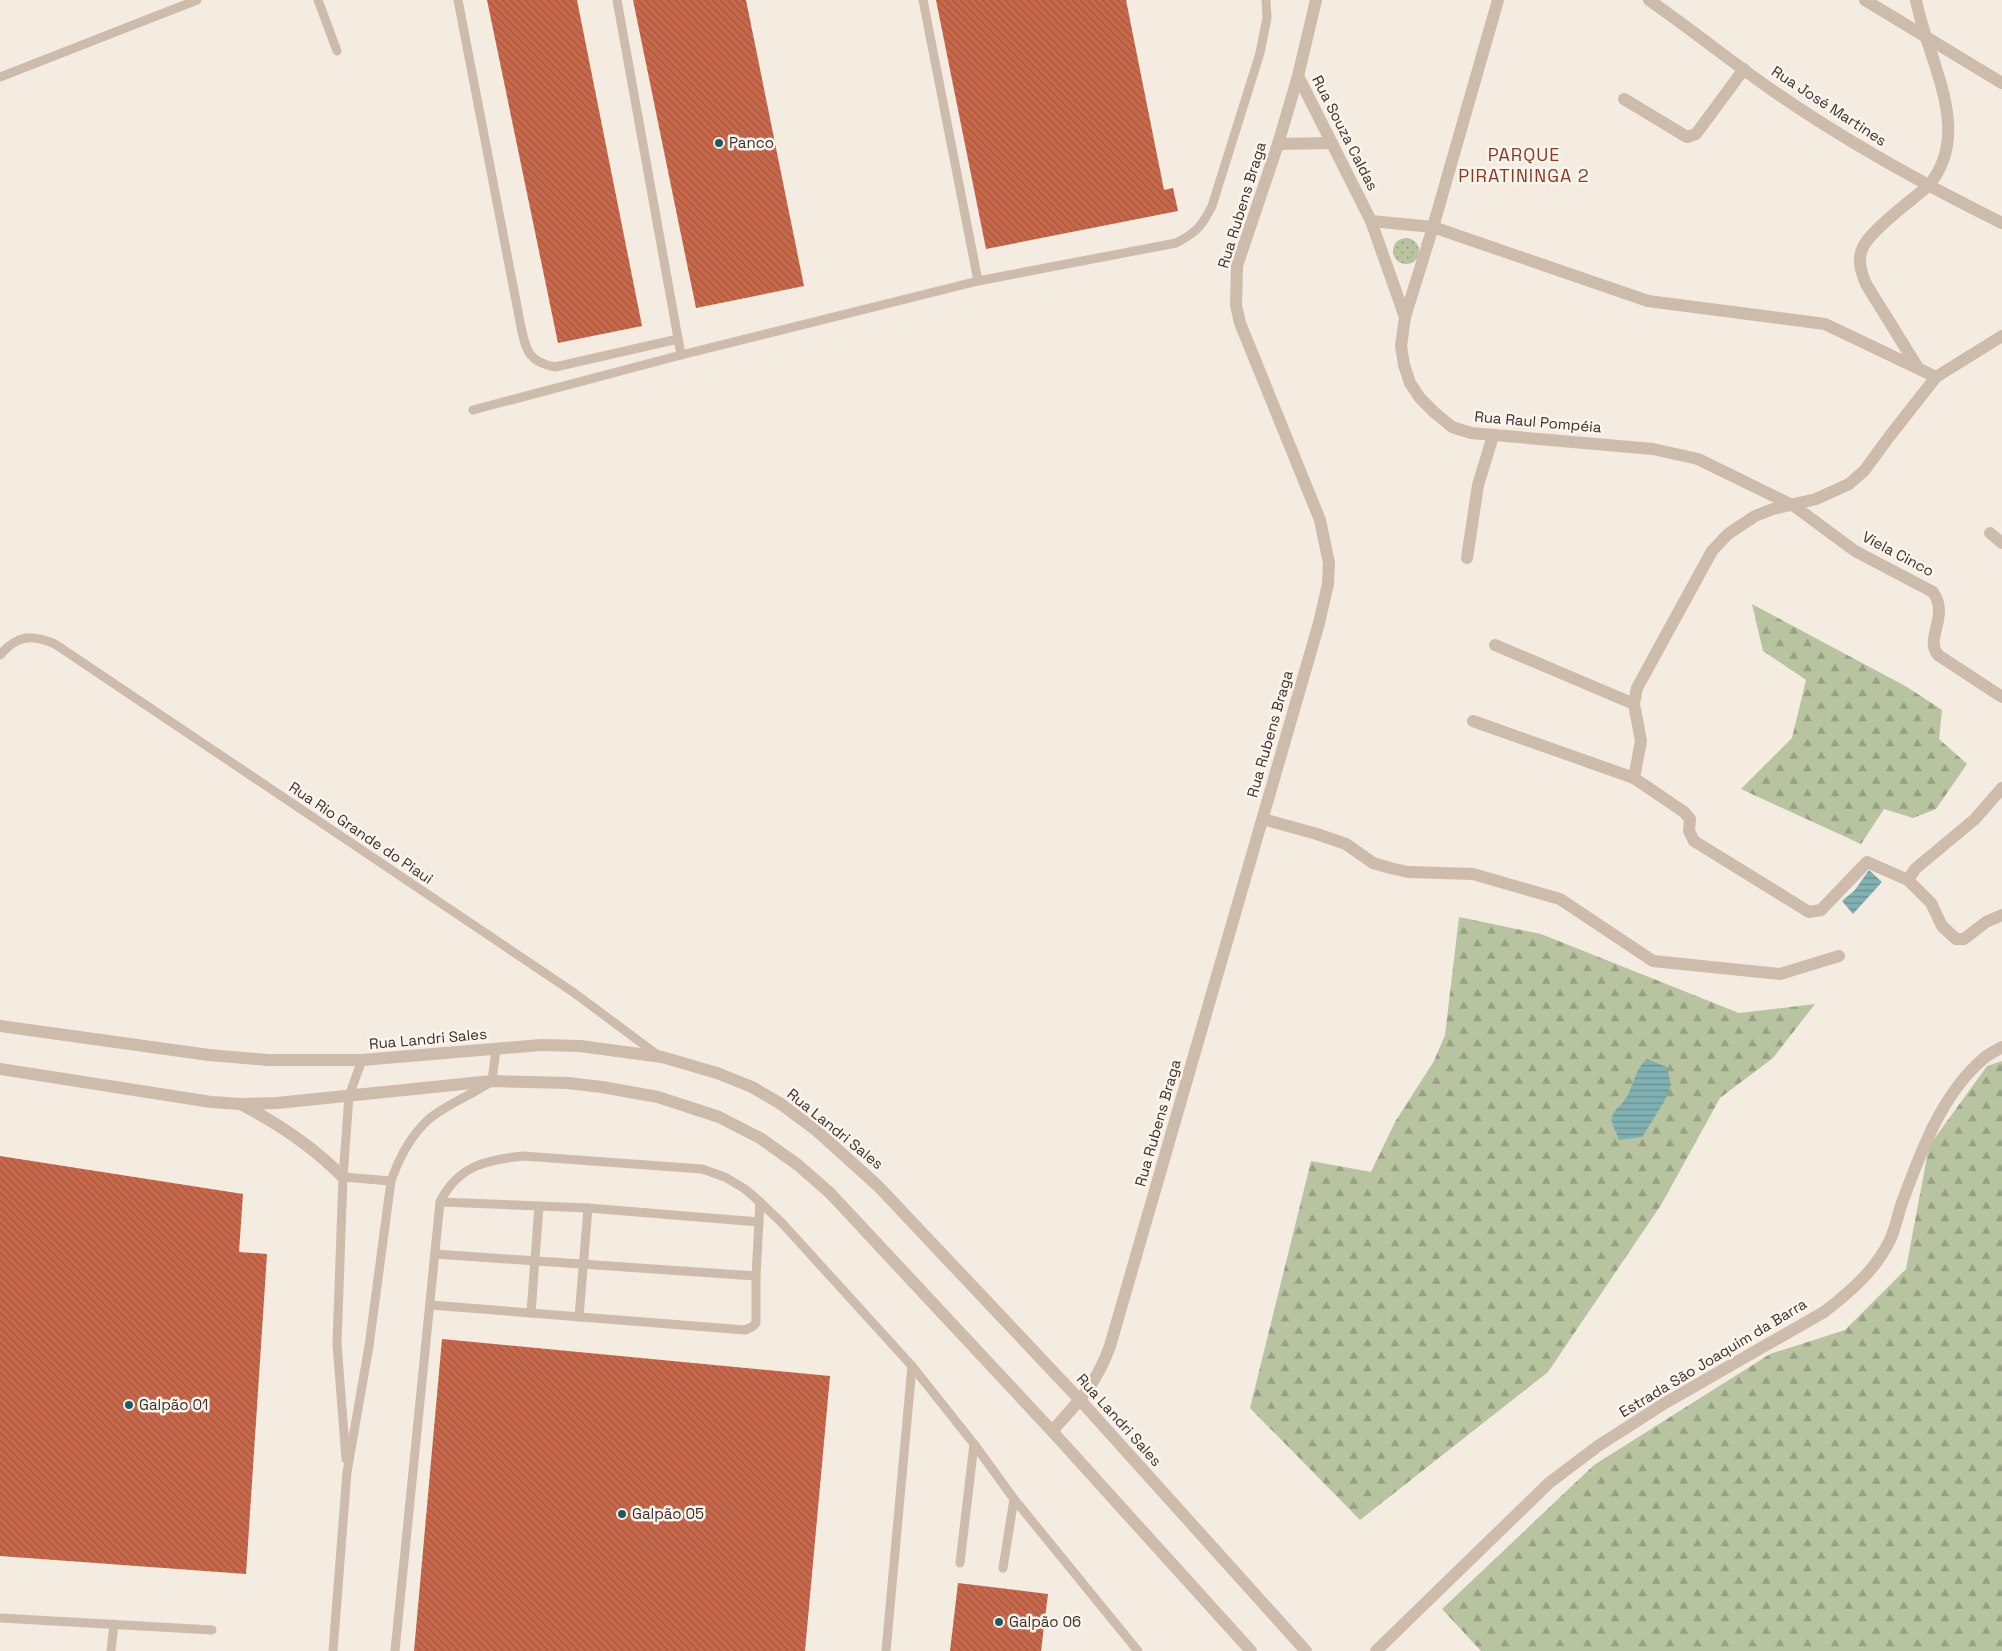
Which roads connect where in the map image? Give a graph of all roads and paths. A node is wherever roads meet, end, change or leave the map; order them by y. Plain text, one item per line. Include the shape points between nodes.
1 (197, 0) edge
2 (318, 0) edge
3 (458, 0) edge
4 (617, 0) edge
5 (923, 0) edge
6 (1266, 0) edge
7 (1316, 0) edge
8 (1498, 0) edge
9 (1649, 0) edge
10 (1865, 0) edge
11 (1916, 0) edge
12 (1924, 37) junction
13 (337, 52) dead end
14 (1744, 69) junction
15 (1298, 76) junction
16 (0, 77) edge
17 (2002, 83) edge
18 (1624, 99) dead end
19 (1332, 143) junction
20 (1278, 144) junction
21 (1928, 186) junction
22 (1371, 221) junction
23 (2002, 224) edge
24 (1433, 227) junction
25 (978, 280) junction
26 (1405, 317) junction
27 (2002, 336) edge
28 (678, 339) junction
29 (681, 355) junction
30 (1918, 368) junction
31 (1936, 377) junction
32 (473, 410) dead end
33 (1493, 436) junction
34 (1794, 506) junction
35 (1990, 533) dead end
36 (2002, 543) edge
37 (1467, 558) dead end
38 (1496, 645) dead end
39 (0, 655) edge
40 (2002, 696) edge
41 (1634, 704) junction
42 (1473, 722) dead end
43 (1634, 778) junction
44 (2002, 788) edge
45 (1263, 819) junction
46 (1908, 880) junction
47 (2002, 915) edge
48 (1839, 956) dead end
49 (0, 1026) edge
50 (2002, 1047) edge
51 (496, 1049) junction
52 (662, 1057) junction
53 (362, 1060) junction
54 (0, 1069) edge
55 (492, 1082) junction
56 (349, 1096) junction
57 (242, 1104) junction
58 (342, 1177) junction
59 (391, 1181) junction
60 (440, 1202) junction
61 (760, 1202) junction
62 (539, 1206) junction
63 (588, 1208) junction
64 (759, 1222) junction
65 (435, 1254) junction
66 (536, 1261) junction
67 (582, 1264) junction
68 (756, 1276) junction
69 (430, 1304) junction
70 (531, 1313) junction
71 (579, 1317) junction
72 (912, 1366) junction
73 (1080, 1400) junction
74 (1052, 1431) junction
75 (974, 1444) junction
76 (347, 1472) junction
77 (1014, 1498) junction
78 (960, 1562) dead end
79 (1002, 1568) dead end
80 (0, 1618) edge
81 (114, 1624) junction
82 (212, 1630) dead end
83 (111, 1651) edge
84 (333, 1651) edge
85 (395, 1651) edge
86 (886, 1651) edge
87 (1138, 1651) edge
88 (1251, 1651) edge
89 (1306, 1651) edge
90 (1376, 1651) edge

1 - 16 lane
2 - 13 lane
3 - 28 lane via 521,327 532,358 542,365 554,367
4 - 28 lane
5 - 25 lane
6 - 25 lane via 1267,18 1260,53 1212,206 1202,226 1176,243
7 - 15 street, Rua Souza Caldas
8 - 24 street, Rua Raul Pompéia
9 - 14 street, Rua José Martines
10 - 12 street
11 - 12 street
12 - 17 street
12 - 21 street via 1946,106 1949,130 1943,163
14 - 18 street via 1696,134 1686,137
14 - 21 street, Rua José Martines via 1850,141
15 - 19 street, Rua Souza Caldas
15 - 20 street, Rua Rubens Braga
19 - 20 street
19 - 22 street, Rua Souza Caldas
20 - 45 street, Rua Rubens Braga via 1237,266 1236,305 1240,323 1320,520 1329,563 1319,623
21 - 23 street, Rua José Martines
21 - 30 street via 1870,236 1859,260 1866,284
22 - 24 street
22 - 26 street, Rua Souza Caldas
24 - 26 street, Rua Raul Pompéia
24 - 30 street via 1648,302 1825,324
25 - 29 lane
26 - 33 street, Rua Raul Pompéia via 1401,346 1404,365 1420,398 1452,427
27 - 31 street
28 - 29 lane
29 - 32 lane
30 - 31 street
31 - 34 street via 1864,471 1833,492
33 - 34 street, Rua Raul Pompéia via 1653,449 1698,459
33 - 37 street via 1478,485
34 - 40 street, Viela Cinco via 1855,551 1933,592 1940,612 1935,651
34 - 41 street via 1755,516 1728,534 1712,551 1643,675
35 - 36 street
38 - 41 street
39 - 52 lane, Rua Rio Grande do Piaui via 17,640 28,637 55,644 557,981
41 - 43 street via 1641,741
42 - 43 street
43 - 46 street via 1684,812 1690,819 1689,831 1694,841 1809,912 1820,910 1867,862
44 - 46 street via 1975,819 1915,868
45 - 48 street via 1346,844 1373,863 1390,868 1408,872 1472,874 1560,899 1653,961 1780,974
45 - 73 street, Rua Rubens Braga via 1110,1346 1094,1382
46 - 47 street via 1931,903 1942,926 1956,939 1964,939 1986,922
49 - 53 street, Rua Landri Sales via 209,1056
50 - 90 street, Estrada São Joaquim da Barra via 1983,1059 1953,1092 1930,1132 1890,1240 1870,1271 1847,1294 1824,1312 1665,1403 1598,1446 1549,1483
51 - 52 street, Rua Landri Sales via 580,1046
51 - 53 street, Rua Landri Sales
51 - 55 lane
52 - 73 street, Rua Landri Sales via 752,1087 817,1131 878,1186
53 - 56 lane
54 - 57 street via 172,1097
55 - 56 street
55 - 59 lane via 430,1118 412,1137
55 - 74 street via 585,1085 658,1097 719,1117 760,1138 830,1193
56 - 57 street
56 - 58 lane
57 - 58 street via 299,1138
58 - 59 lane
58 - 76 lane via 338,1344
59 - 76 lane via 369,1346
60 - 61 lane via 448,1186 464,1172 502,1158 523,1156 702,1169 725,1177
60 - 62 lane
60 - 65 lane
61 - 64 lane
61 - 72 lane
62 - 63 lane
62 - 66 lane
63 - 64 lane
63 - 67 lane
64 - 68 lane
65 - 66 lane
65 - 69 lane
66 - 67 lane
66 - 70 lane
67 - 68 lane
67 - 71 lane
68 - 71 lane via 756,1322 746,1330
69 - 70 lane
69 - 85 lane
70 - 71 lane
72 - 75 lane
72 - 86 lane
73 - 74 street, Rua Rubens Braga
73 - 89 street, Rua Landri Sales
74 - 88 street
75 - 77 lane
75 - 78 lane
76 - 84 lane
77 - 79 lane
77 - 87 lane
80 - 81 lane
81 - 82 lane
81 - 83 lane

